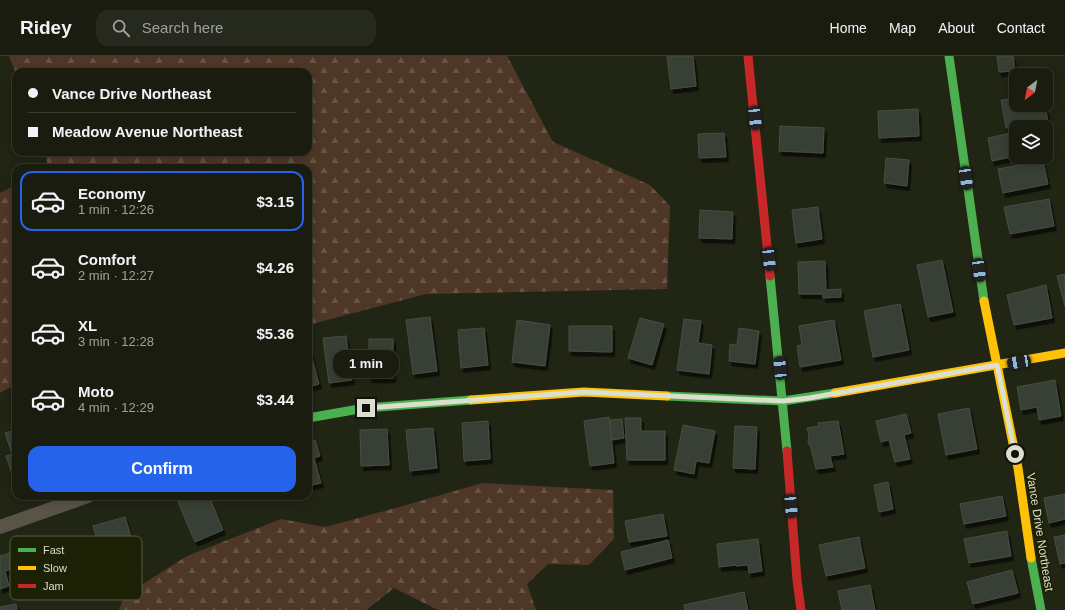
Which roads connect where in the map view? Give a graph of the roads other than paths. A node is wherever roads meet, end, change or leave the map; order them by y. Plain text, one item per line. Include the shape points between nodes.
1 (748, 56) edge
2 (949, 56) edge
3 (1065, 353) edge
4 (997, 365) junction
5 (783, 401) junction
6 (312, 417) edge
7 (77, 500) edge
8 (0, 527) edge
9 (801, 610) edge
10 (1041, 610) edge

1 - 5 street
2 - 4 street, Vance Drive Northeast via 981,285
3 - 4 street
4 - 5 street
4 - 10 street, Vance Drive Northeast via 1018,468
5 - 6 street via 584,392 366,408
5 - 9 street
7 - 8 street

